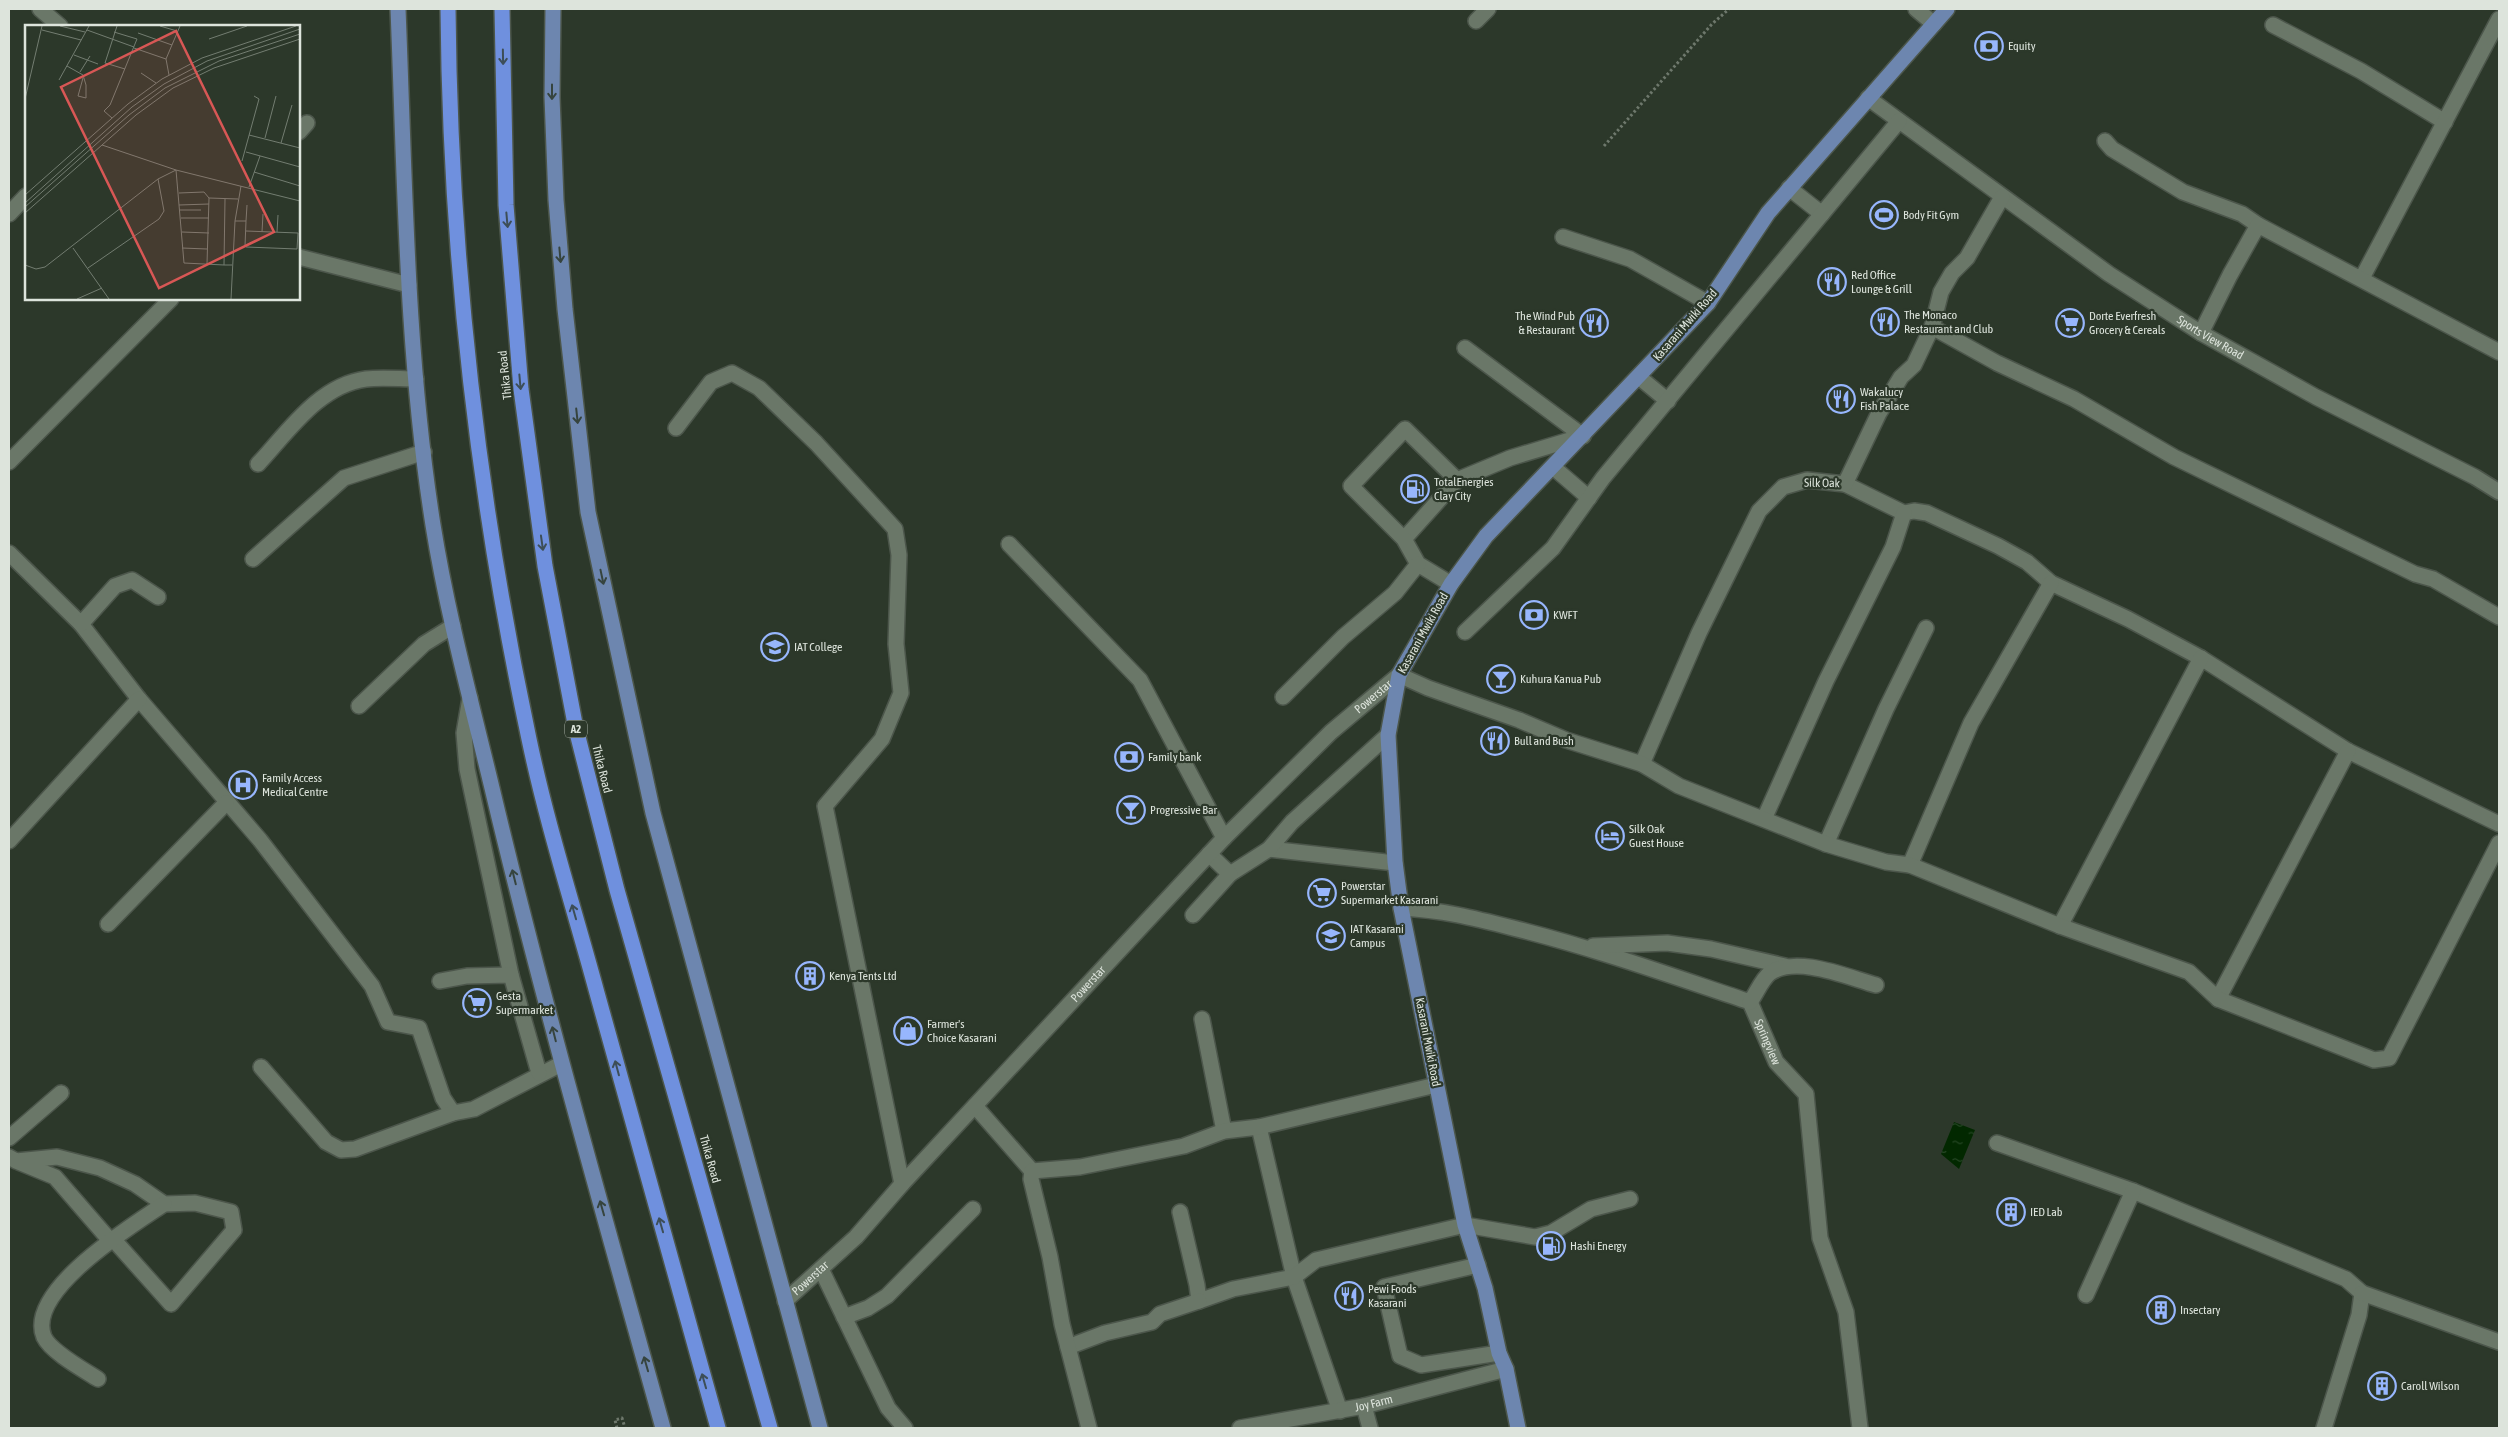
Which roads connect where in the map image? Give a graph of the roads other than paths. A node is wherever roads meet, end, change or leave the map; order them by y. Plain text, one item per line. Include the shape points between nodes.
1 (40, 9) edge
2 (398, 9) edge
3 (448, 9) edge
4 (502, 9) edge
5 (553, 9) edge
6 (1488, 9) edge
7 (1916, 9) edge
8 (1947, 9) edge
9 (2499, 19) edge
10 (1476, 21) dead end
11 (1934, 24) junction
12 (59, 25) edge
13 (2272, 25) dead end
14 (1868, 98) junction
15 (1899, 121) junction
16 (2445, 122) junction
17 (2105, 141) dead end
18 (1789, 188) junction
19 (25, 197) edge
20 (2002, 197) junction
21 (9, 214) edge
22 (1822, 214) junction
23 (2258, 225) junction
24 (1563, 237) dead end
25 (300, 257) edge
26 (2362, 278) junction
27 (409, 285) junction
28 (170, 300) edge
29 (1708, 303) junction
30 (1932, 327) junction
31 (2201, 333) junction
32 (1465, 348) dead end
33 (2499, 352) edge
34 (1639, 377) junction
35 (416, 379) junction
36 (1668, 401) junction
37 (676, 428) dead end
38 (1582, 436) junction
39 (424, 452) junction
40 (9, 462) edge
41 (258, 464) dead end
42 (1553, 467) junction
43 (1457, 480) junction
44 (1844, 484) junction
45 (2499, 492) edge
46 (1589, 498) junction
47 (1904, 513) junction
48 (1404, 539) junction
49 (1009, 544) dead end
50 (9, 553) edge
51 (253, 559) dead end
52 (1418, 564) junction
53 (2050, 583) junction
54 (1451, 584) junction
55 (158, 597) dead end
56 (2499, 618) edge
57 (81, 624) junction
58 (453, 626) junction
59 (1926, 628) dead end
60 (1465, 632) dead end
61 (2201, 658) junction
62 (1399, 675) junction
63 (1283, 697) dead end
64 (470, 698) junction
65 (139, 699) junction
66 (359, 706) dead end
67 (1388, 735) junction
68 (2348, 751) junction
69 (1642, 764) junction
70 (226, 803) junction
71 (1764, 819) junction
72 (2499, 824) edge
73 (1224, 838) junction
74 (9, 840) edge
75 (2499, 843) edge
76 (1826, 844) junction
77 (1269, 849) junction
78 (1209, 854) junction
79 (1395, 863) junction
80 (1910, 865) junction
81 (1230, 874) junction
82 (1401, 908) junction
83 (1194, 915) dead end
84 (108, 924) dead end
85 (2060, 926) junction
86 (1581, 947) junction
87 (1785, 966) junction
88 (510, 975) junction
89 (440, 981) dead end
90 (1876, 985) dead end
91 (2218, 999) junction
92 (1750, 1002) junction
93 (1202, 1020) dead end
94 (561, 1064) junction
95 (261, 1067) dead end
96 (539, 1074) junction
97 (1436, 1085) junction
98 (62, 1093) dead end
99 (975, 1106) junction
100 (453, 1113) junction
101 (1259, 1127) junction
102 (1224, 1131) junction
103 (9, 1138) edge
104 (1997, 1142) dead end
105 (12, 1159) edge
106 (1032, 1171) junction
107 (902, 1184) junction
108 (2133, 1191) junction
109 (1630, 1199) dead end
110 (164, 1204) junction
111 (973, 1209) dead end
112 (1180, 1212) dead end
113 (1465, 1225) junction
114 (113, 1239) junction
115 (1478, 1265) junction
116 (821, 1269) junction
117 (1294, 1277) junction
118 (2362, 1293) junction
119 (2086, 1295) dead end
120 (785, 1301) junction
121 (1199, 1301) junction
122 (844, 1317) junction
123 (2499, 1342) edge
124 (1068, 1346) junction
125 (1499, 1353) junction
126 (1506, 1369) junction
127 (98, 1379) dead end
128 (1364, 1406) junction
129 (1340, 1411) junction
130 (663, 1428) edge
131 (718, 1428) edge
132 (770, 1428) edge
133 (820, 1428) edge
134 (905, 1428) edge
135 (1089, 1428) edge
136 (1240, 1428) edge
137 (1370, 1428) edge
138 (1518, 1428) edge
139 (1860, 1428) edge
140 (2324, 1428) edge

1 - 12 street
2 - 27 main road
131 -> 3 highway via 546,812 512,657 470,381 454,195
4 -> 132 highway, Thika Road / A2 via 506,205 521,389 546,566 576,729 617,890
5 -> 120 main road via 556,200 588,512 653,813
6 - 10 street
7 - 11 street
8 - 11 main road, Kasarani Mwiki Road
9 - 16 street
11 - 14 main road, Kasarani Mwiki Road
13 - 16 street via 2361,71
14 - 15 street, Sports View Road
14 - 18 main road, Kasarani Mwiki Road
15 - 20 street, Sports View Road
15 - 22 street
16 - 26 street
17 - 23 street via 2112,149 2183,192 2234,211
18 - 22 street
18 - 29 main road, Kasarani Mwiki Road via 1768,213
19 - 21 street
20 - 30 street, Silk Oak via 1967,258 1952,273 1941,292
20 - 31 street, Sports View Road via 2109,274
22 - 36 street
23 - 26 street
23 - 31 street
24 - 29 street via 1630,259
25 - 27 street
26 - 33 street
27 - 35 main road
28 - 40 street
29 - 34 main road, Kasarani Mwiki Road
30 - 44 street, Silk Oak via 1914,365 1901,376 1879,413
30 - 56 street via 2005,367 2074,399 2174,457 2415,574 2433,579
31 - 45 street, Sports View Road
32 - 38 street
34 - 36 street
34 - 38 main road, Kasarani Mwiki Road
35 - 39 main road
35 - 41 street via 366,379 341,385 300,418
36 - 46 street
37 - 107 street via 711,382 732,374 759,388 816,443 895,529 899,555 896,644 901,693 882,739 826,806
38 - 42 main road, Kasarani Mwiki Road
38 - 43 street via 1510,458
39 - 51 street via 344,478
39 - 58 main road via 433,525
42 - 46 street
42 - 54 main road, Kasarani Mwiki Road via 1486,536
43 - 48 street
43 - 48 street via 1405,429 1351,486
44 - 47 street
44 - 69 street, Silk Oak via 1807,480 1783,487 1760,511 1699,633
46 - 60 street via 1553,548
47 - 53 street via 1927,513 1998,546 2026,562
47 - 71 street via 1893,546 1826,681
48 - 52 street
49 - 73 street via 1140,680
50 - 57 street
52 - 54 street
52 - 63 street via 1395,593 1342,637
53 - 61 street
53 - 80 street via 1971,723
54 - 62 main road, Kasarani Mwiki Road
55 - 57 street via 132,580 115,586
57 - 65 street
58 - 64 main road
58 - 66 street via 424,644
59 - 76 street
61 - 68 street
61 - 85 street
62 - 67 main road, Kasarani Mwiki Road
62 - 69 street via 1566,740
62 - 73 street, Powerstar via 1331,732
64 - 88 street via 464,733 467,769
94 -> 64 main road
65 - 70 street
65 - 74 street
67 - 77 street via 1292,822
67 - 79 main road, Kasarani Mwiki Road
68 - 72 street
68 - 91 street
69 - 71 street via 1680,786
70 - 84 street
70 - 100 street via 260,840 372,986 388,1022 419,1028 443,1098
71 - 76 street
73 - 78 street, Powerstar
75 - 91 street via 2389,1058 2374,1060
76 - 80 street via 1886,862
77 - 79 street
77 - 81 street
78 - 81 street
78 - 99 street, Powerstar
79 - 82 main road, Kasarani Mwiki Road
80 - 85 street
81 - 83 street
82 - 86 street, Springview via 1437,909
82 - 97 main road, Kasarani Mwiki Road
85 - 91 street via 2189,972
86 - 87 street via 1667,943 1711,949
86 - 92 street, Springview
87 - 90 street via 1800,965
87 - 92 street via 1768,974
88 - 89 street via 467,976
88 - 96 street
92 - 139 street, Springview via 1776,1062 1806,1094 1820,1238 1846,1312
93 - 102 street
94 - 96 street
130 -> 94 main road
95 - 100 street via 326,1142 341,1150 355,1150
96 - 100 street via 474,1109
97 - 101 street
97 - 113 main road, Kasarani Mwiki Road
98 - 103 street
99 - 106 street
99 - 107 street, Powerstar
101 - 102 street
101 - 117 street
102 - 106 street via 1184,1146 1146,1154 1080,1167
104 - 108 street
105 - 110 street via 58,1157 100,1168 135,1184
105 - 114 street via 56,1177 107,1237
106 - 124 street via 1031,1179
107 - 116 street, Powerstar via 856,1237
108 - 118 street via 2346,1279
108 - 119 street
109 - 113 street via 1591,1209 1551,1233 1535,1237
110 - 114 street
110 - 114 street via 195,1204 231,1212 234,1230 171,1304
111 - 122 street via 887,1296
112 - 121 street
113 - 115 main road, Kasarani Mwiki Road
113 - 117 street via 1316,1260
114 - 127 street via 76,1267 46,1309 42,1325 50,1346
115 - 125 main road, Kasarani Mwiki Road
115 - 125 street via 1384,1287 1400,1356 1420,1365
116 - 120 street, Powerstar
116 - 122 street
117 - 121 street via 1233,1289
117 - 129 street
118 - 123 street
118 - 140 street via 2360,1315
120 - 133 main road
121 - 124 street via 1160,1314 1152,1322
122 - 134 street via 888,1408
124 - 135 street
125 - 126 main road, Kasarani Mwiki Road
126 - 128 street, Joy Farm
126 - 138 main road, Kasarani Mwiki Road
128 - 129 street, Joy Farm
128 - 137 street
129 - 136 street, Joy Farm

